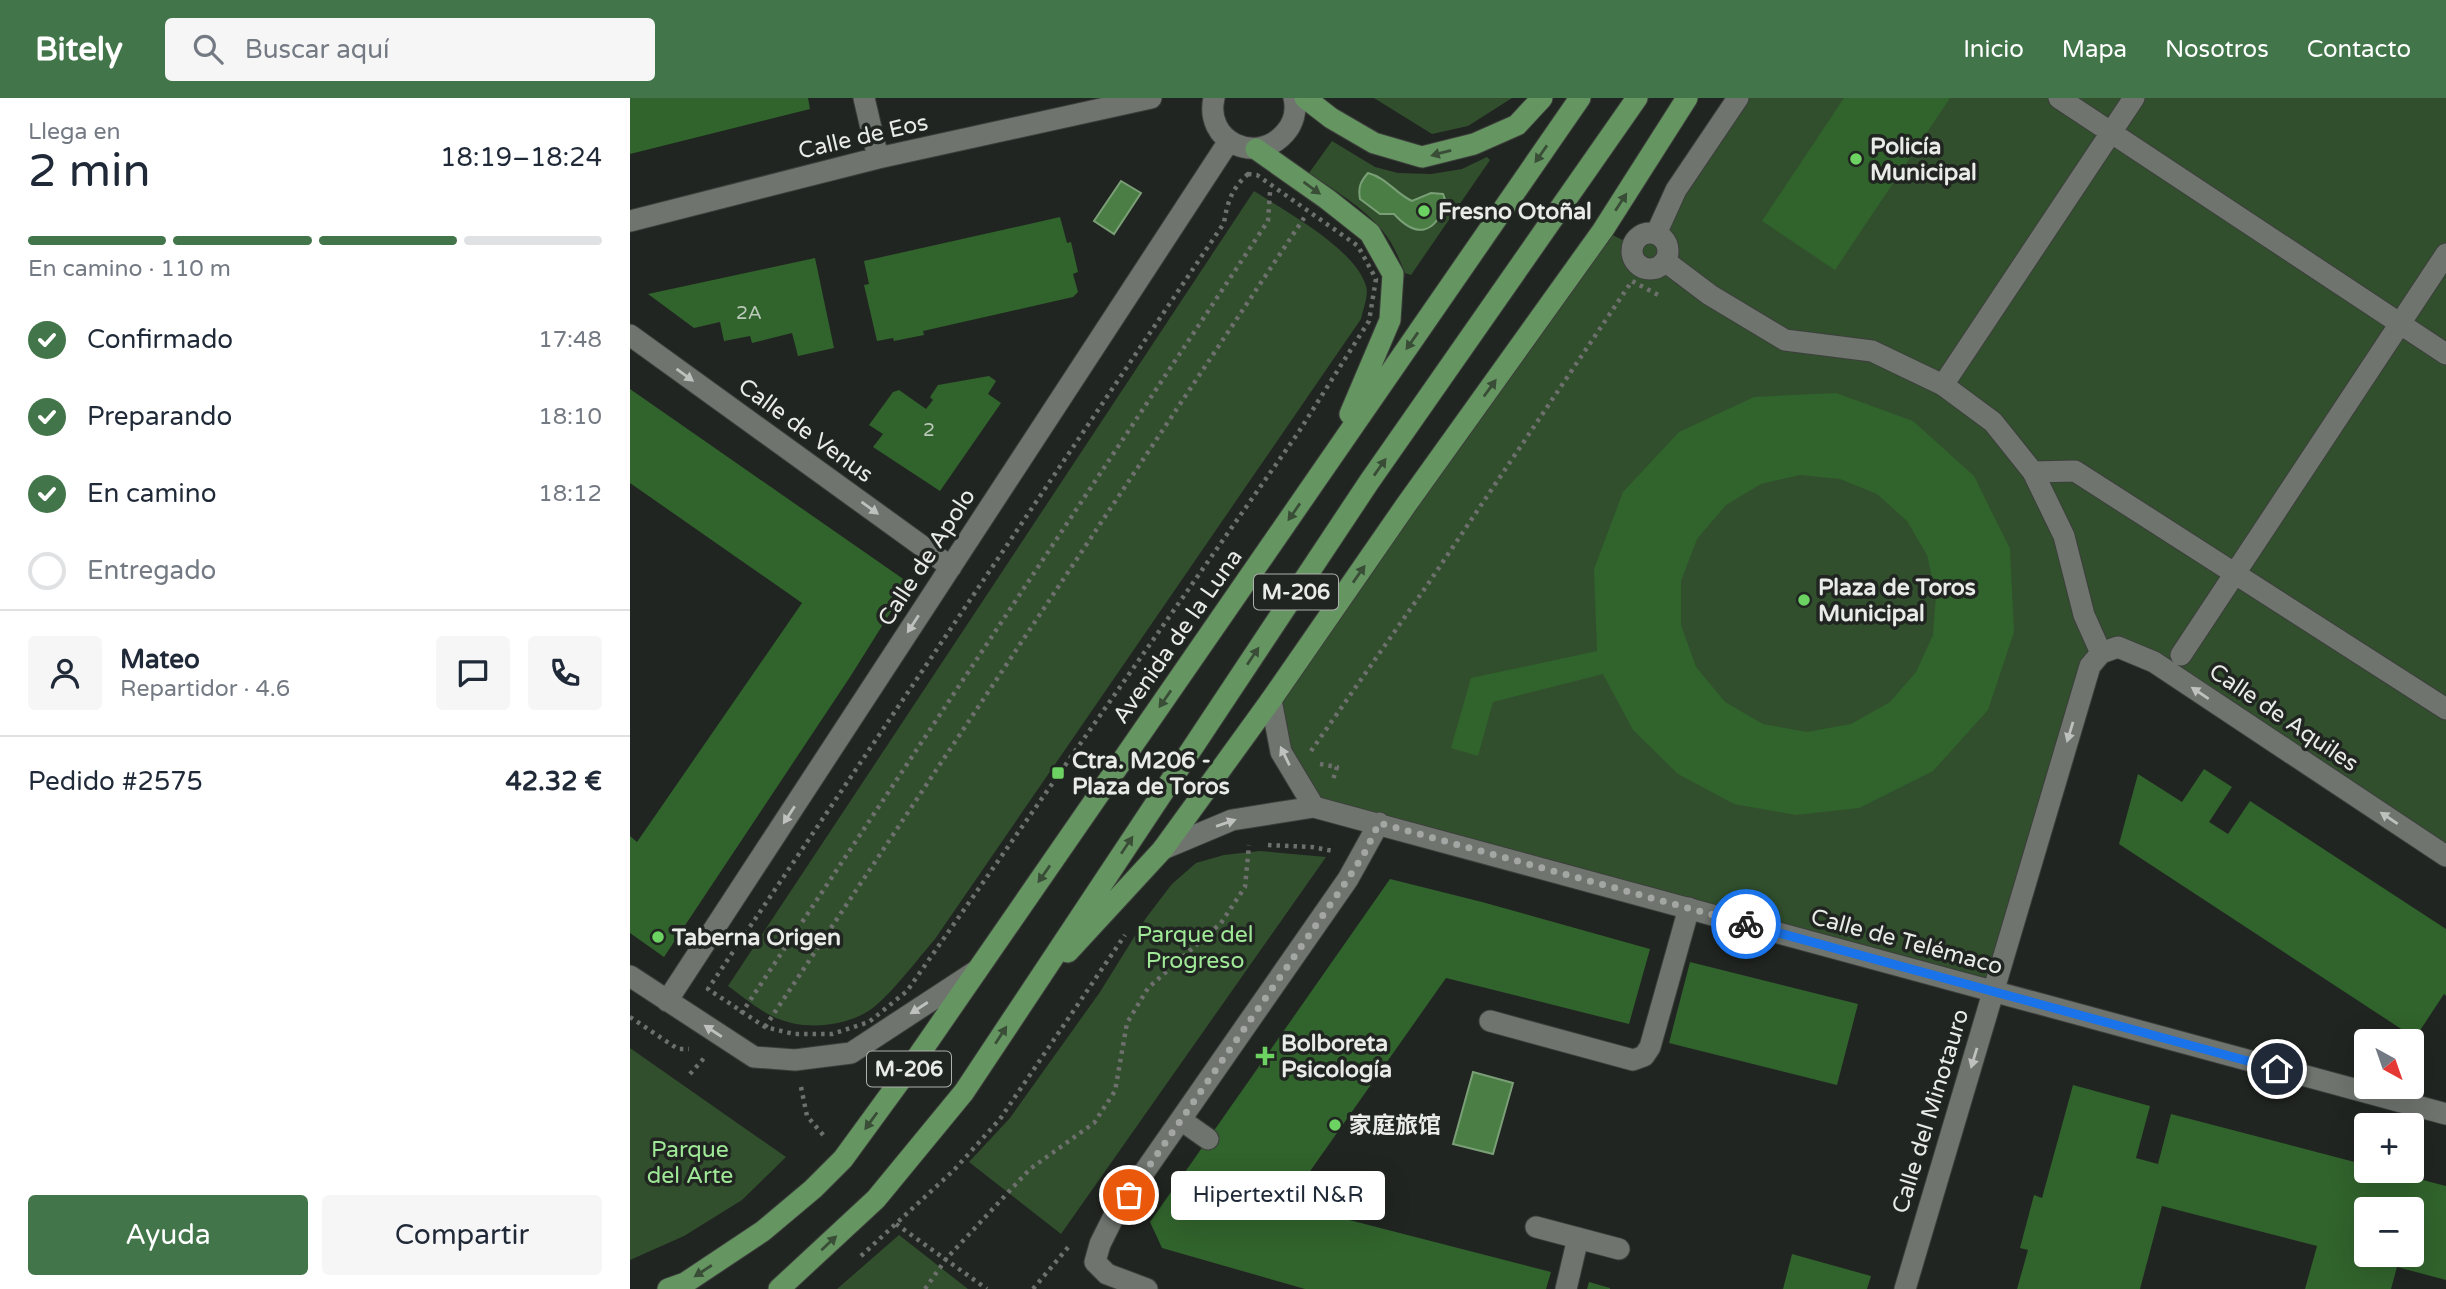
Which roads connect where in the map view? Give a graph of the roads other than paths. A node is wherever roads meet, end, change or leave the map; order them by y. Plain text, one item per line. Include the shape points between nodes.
1 (864, 98) edge
2 (1151, 98) edge
3 (1214, 98) edge
4 (1294, 98) edge
5 (1305, 98) edge
6 (1542, 98) edge
7 (1580, 98) edge
8 (1637, 98) edge
9 (1687, 98) edge
10 (1738, 98) edge
11 (2059, 98) edge
12 (2134, 98) edge
13 (2111, 132) junction
14 (1229, 141) junction
15 (1256, 149) junction
16 (878, 158) junction
17 (630, 221) edge
18 (1603, 230) junction
19 (1656, 234) junction
20 (1633, 245) junction
21 (2446, 254) edge
22 (1665, 261) junction
23 (2400, 324) junction
24 (630, 335) edge
25 (2446, 354) edge
26 (1943, 385) junction
27 (1333, 456) junction
28 (2033, 472) junction
29 (951, 567) junction
30 (2235, 573) junction
31 (2181, 655) dead end
32 (2096, 660) junction
33 (1271, 700) junction
34 (2446, 709) edge
35 (1319, 809) junction
36 (1379, 823) junction
37 (1163, 849) junction
38 (2446, 856) edge
39 (1689, 908) junction
40 (976, 971) junction
41 (630, 976) edge
42 (1993, 992) junction
43 (667, 1001) junction
44 (1022, 1003) junction
45 (1490, 1021) dead end
46 (2446, 1114) edge
47 (1181, 1120) junction
48 (1208, 1139) dead end
49 (1536, 1227) dead end
50 (1578, 1238) junction
51 (1619, 1249) dead end
52 (668, 1289) edge
53 (779, 1289) edge
54 (1147, 1289) edge
55 (1566, 1289) edge
56 (1905, 1289) edge

1 - 16 street
2 - 16 street, Calle de Eos
3 - 14 street via 1215,121
4 - 15 street via 1292,126 1276,143
6 -> 5 main road via 1517,125 1474,144 1422,158 1374,143
7 -> 27 main road, Avenida de la Luna / M-206
44 -> 8 main road, M-206 via 1369,482
18 -> 9 main road
10 - 19 street via 1676,190
11 - 13 street
12 - 13 street
13 - 23 street
13 - 26 street
14 - 15 street
14 - 29 street, Calle de Apolo
15 -> 27 main road via 1276,176 1370,233 1393,274 1390,320
16 - 17 street, Calle de Eos
18 - 20 street
33 -> 18 main road
19 - 20 street via 1638,237
19 - 22 street via 1665,240
20 - 22 street via 1632,254 1642,267 1658,267
21 - 23 street
22 - 26 street via 1710,295 1786,340 1872,351
23 - 25 street
23 - 30 street
24 -> 29 street, Calle de Venus
26 - 28 street via 1993,422
27 -> 40 main road, Avenida de la Luna / M-206
28 - 30 street via 2075,471
28 - 32 street via 2064,536
29 -> 43 street, Calle de Apolo
30 - 31 street
30 - 34 street
38 -> 32 street, Calle de Aquiles via 2154,662 2118,647
32 -> 42 street, Calle del Minotauro
35 -> 33 street via 1281,752
33 - 37 main road
35 - 36 street, Calle de Telémaco
37 -> 35 street, Calle de Telémaco via 1232,820
36 - 39 street, Calle de Telémaco
36 - 47 street via 1348,879
37 - 44 main road
39 - 42 street, Calle de Telémaco
39 - 45 street via 1644,1056 1633,1060
40 -> 43 street via 851,1053 795,1060 754,1057
40 -> 52 main road, Avenida de la Luna / M-206 via 844,1159 763,1231 685,1283
41 - 43 street
42 - 46 street, Calle de Telémaco
42 -> 56 street, Calle del Minotauro
53 -> 44 main road, M-206 via 876,1199 964,1092
47 - 48 street
47 - 54 street via 1115,1213 1095,1262 1107,1274
49 - 50 street
50 - 51 street
50 - 55 street

